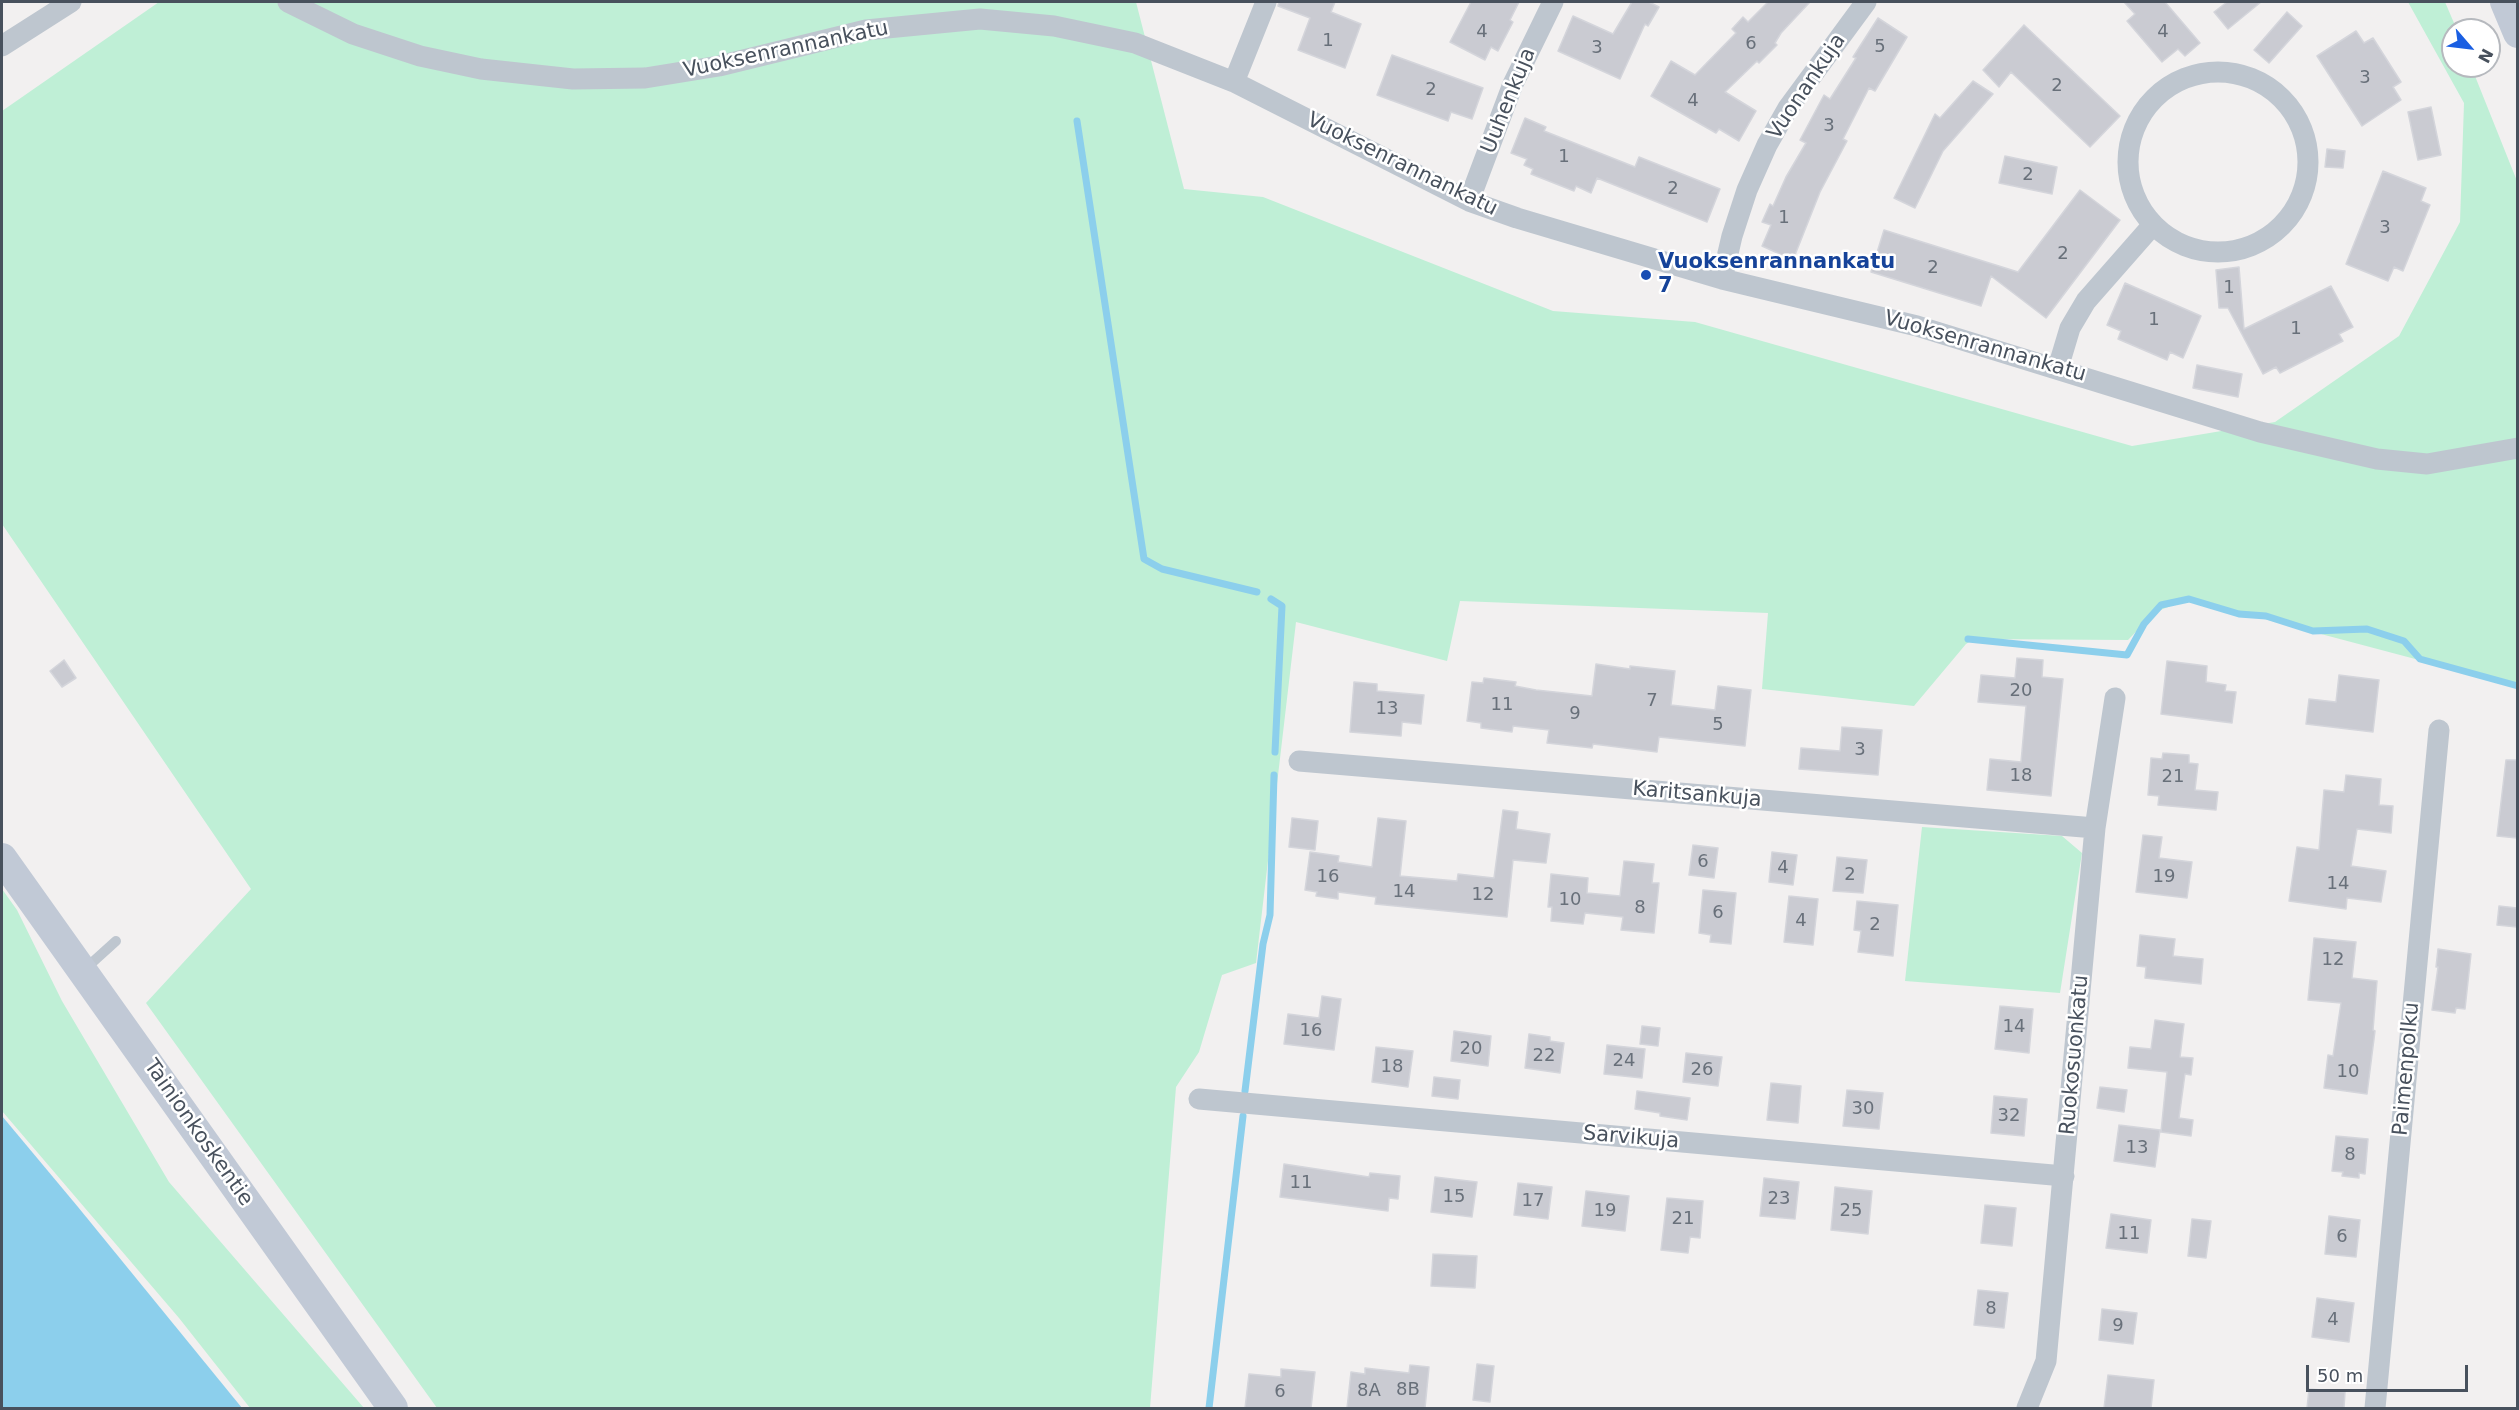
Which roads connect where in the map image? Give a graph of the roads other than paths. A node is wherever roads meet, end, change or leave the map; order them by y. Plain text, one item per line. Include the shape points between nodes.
1 (71, 2) edge
2 (288, 2) edge
3 (1266, 2) edge
4 (1553, 2) edge
5 (1866, 2) edge
6 (2505, 2) edge
7 (2517, 33) edge
8 (2, 46) edge
9 (1234, 82) junction
10 (1469, 201) junction
11 (2151, 227) junction
12 (1722, 279) junction
13 (2058, 368) junction
14 (2517, 448) edge
15 (2115, 698) dead end
16 (2439, 730) dead end
17 (1299, 761) dead end
18 (2095, 828) junction
19 (2, 858) edge
20 (116, 941) dead end
21 (83, 971) junction
22 (1199, 1099) dead end
23 (2064, 1176) junction
24 (393, 1408) edge
25 (2027, 1408) edge
26 (2375, 1408) edge

1 - 8 street
2 - 9 street, Vuoksenrannankatu via 353,34 420,56 481,69 573,79 645,78 719,66 866,30 980,19 1054,26 1135,44
3 - 9 street
4 - 10 street, Uuhenkuja via 1513,84
5 - 12 street, Vuonankuja via 1788,108 1767,145 1747,190
6 - 7 main road
9 - 10 street, Vuoksenrannankatu
10 - 12 street, Vuoksenrannankatu
11 - 11 street via 2181,246 2211,253 2241,250 2269,237 2291,216 2305,188 2309,158 2302,128 2286,102 2262,82 2233,72 2202,72 2173,83 2149,102 2132,132 2127,167 2135,201
11 - 13 street via 2086,301 2070,328
12 - 13 street, Vuoksenrannankatu via 1917,326
13 - 14 street, Vuoksenrannankatu via 2260,432 2377,459 2427,464
15 - 18 street, Ruokosuonkatu
16 - 26 street, Paimenpolku
17 - 18 street, Karitsankuja
18 - 23 street, Ruokosuonkatu
19 - 21 main road, Tainionkoskentie
20 - 21 lane
21 - 24 main road, Tainionkoskentie
22 - 23 street, Sarvikuja
23 - 25 street, Ruokosuonkatu via 2046,1361

